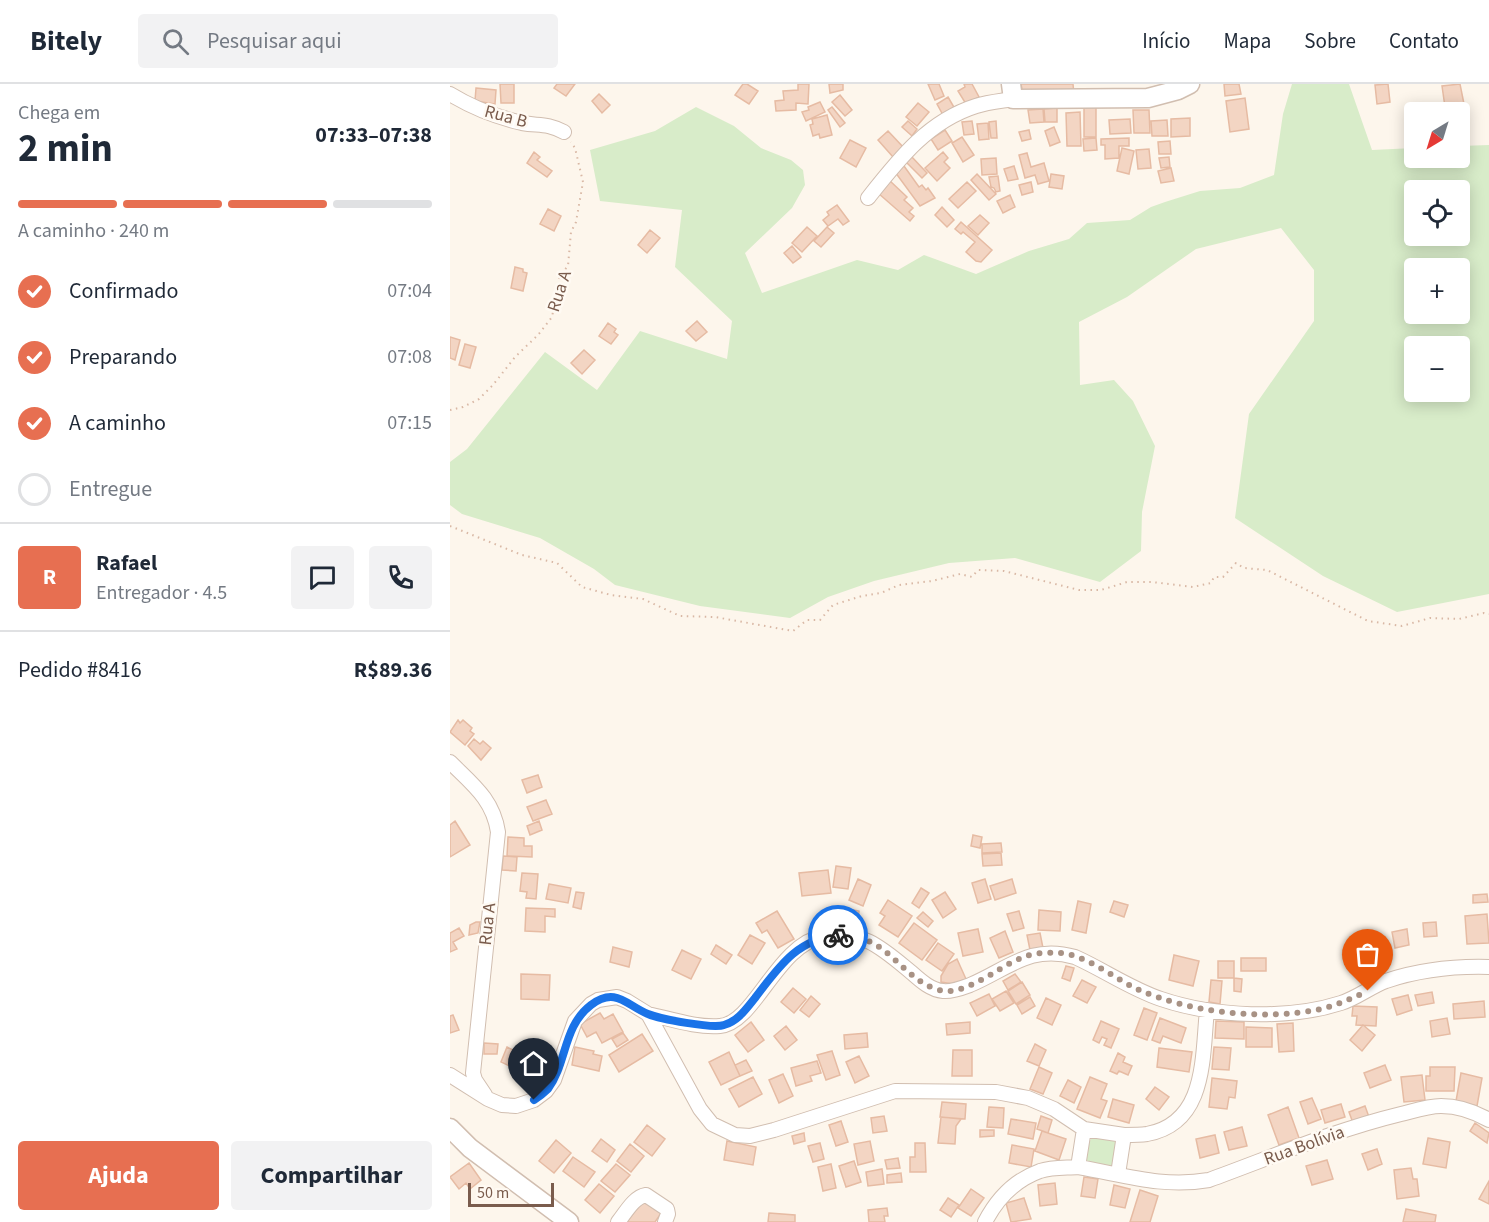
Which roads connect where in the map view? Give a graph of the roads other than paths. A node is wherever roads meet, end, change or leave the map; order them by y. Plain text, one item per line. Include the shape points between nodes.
1 (1190, 84) edge
2 (1012, 92) edge
3 (450, 94) edge
4 (564, 132) road end
5 (868, 198) dead end
6 (450, 762) edge
7 (1489, 967) edge
8 (1207, 1010) junction
9 (648, 1014) junction
10 (450, 1075) edge
11 (488, 1099) junction
12 (1489, 1120) edge
13 (450, 1128) edge
14 (1083, 1129) junction
15 (1124, 1135) junction
16 (1078, 1167) junction
17 (1118, 1174) junction
18 (569, 1222) edge
19 (618, 1222) edge
20 (665, 1222) edge
21 (985, 1222) edge

1 - 2 street via 1148,98
2 - 5 street via 959,112 928,131
3 - 4 street, Rua B via 489,114 551,125
6 - 11 street, Rua A via 490,805 498,832 473,1073
7 - 8 street via 1458,966 1413,974 1383,982 1344,1002 1320,1009 1255,1014
8 - 9 street via 1161,1000 1062,953 1036,953 986,978 942,991 919,979 870,940 840,934 821,936 793,952 744,1012 722,1026
8 - 15 street via 1200,1083 1194,1102 1167,1128
9 - 11 street via 617,997 598,1000 575,1021 554,1080 546,1091 516,1106 502,1106
9 - 14 street via 700,1110 712,1124 735,1135 774,1130 895,1091 996,1092 1028,1098 1054,1109
10 - 11 street
12 - 17 street, Rua Bolívia via 1458,1107 1440,1106 1330,1135 1209,1180 1171,1184
13 - 18 street via 470,1148
14 - 15 street
14 - 16 street
15 - 17 street
16 - 17 street, Rua Bolívia
16 - 21 street, Rua Bolívia via 1041,1171 1015,1184
19 - 20 street via 641,1195 667,1209

